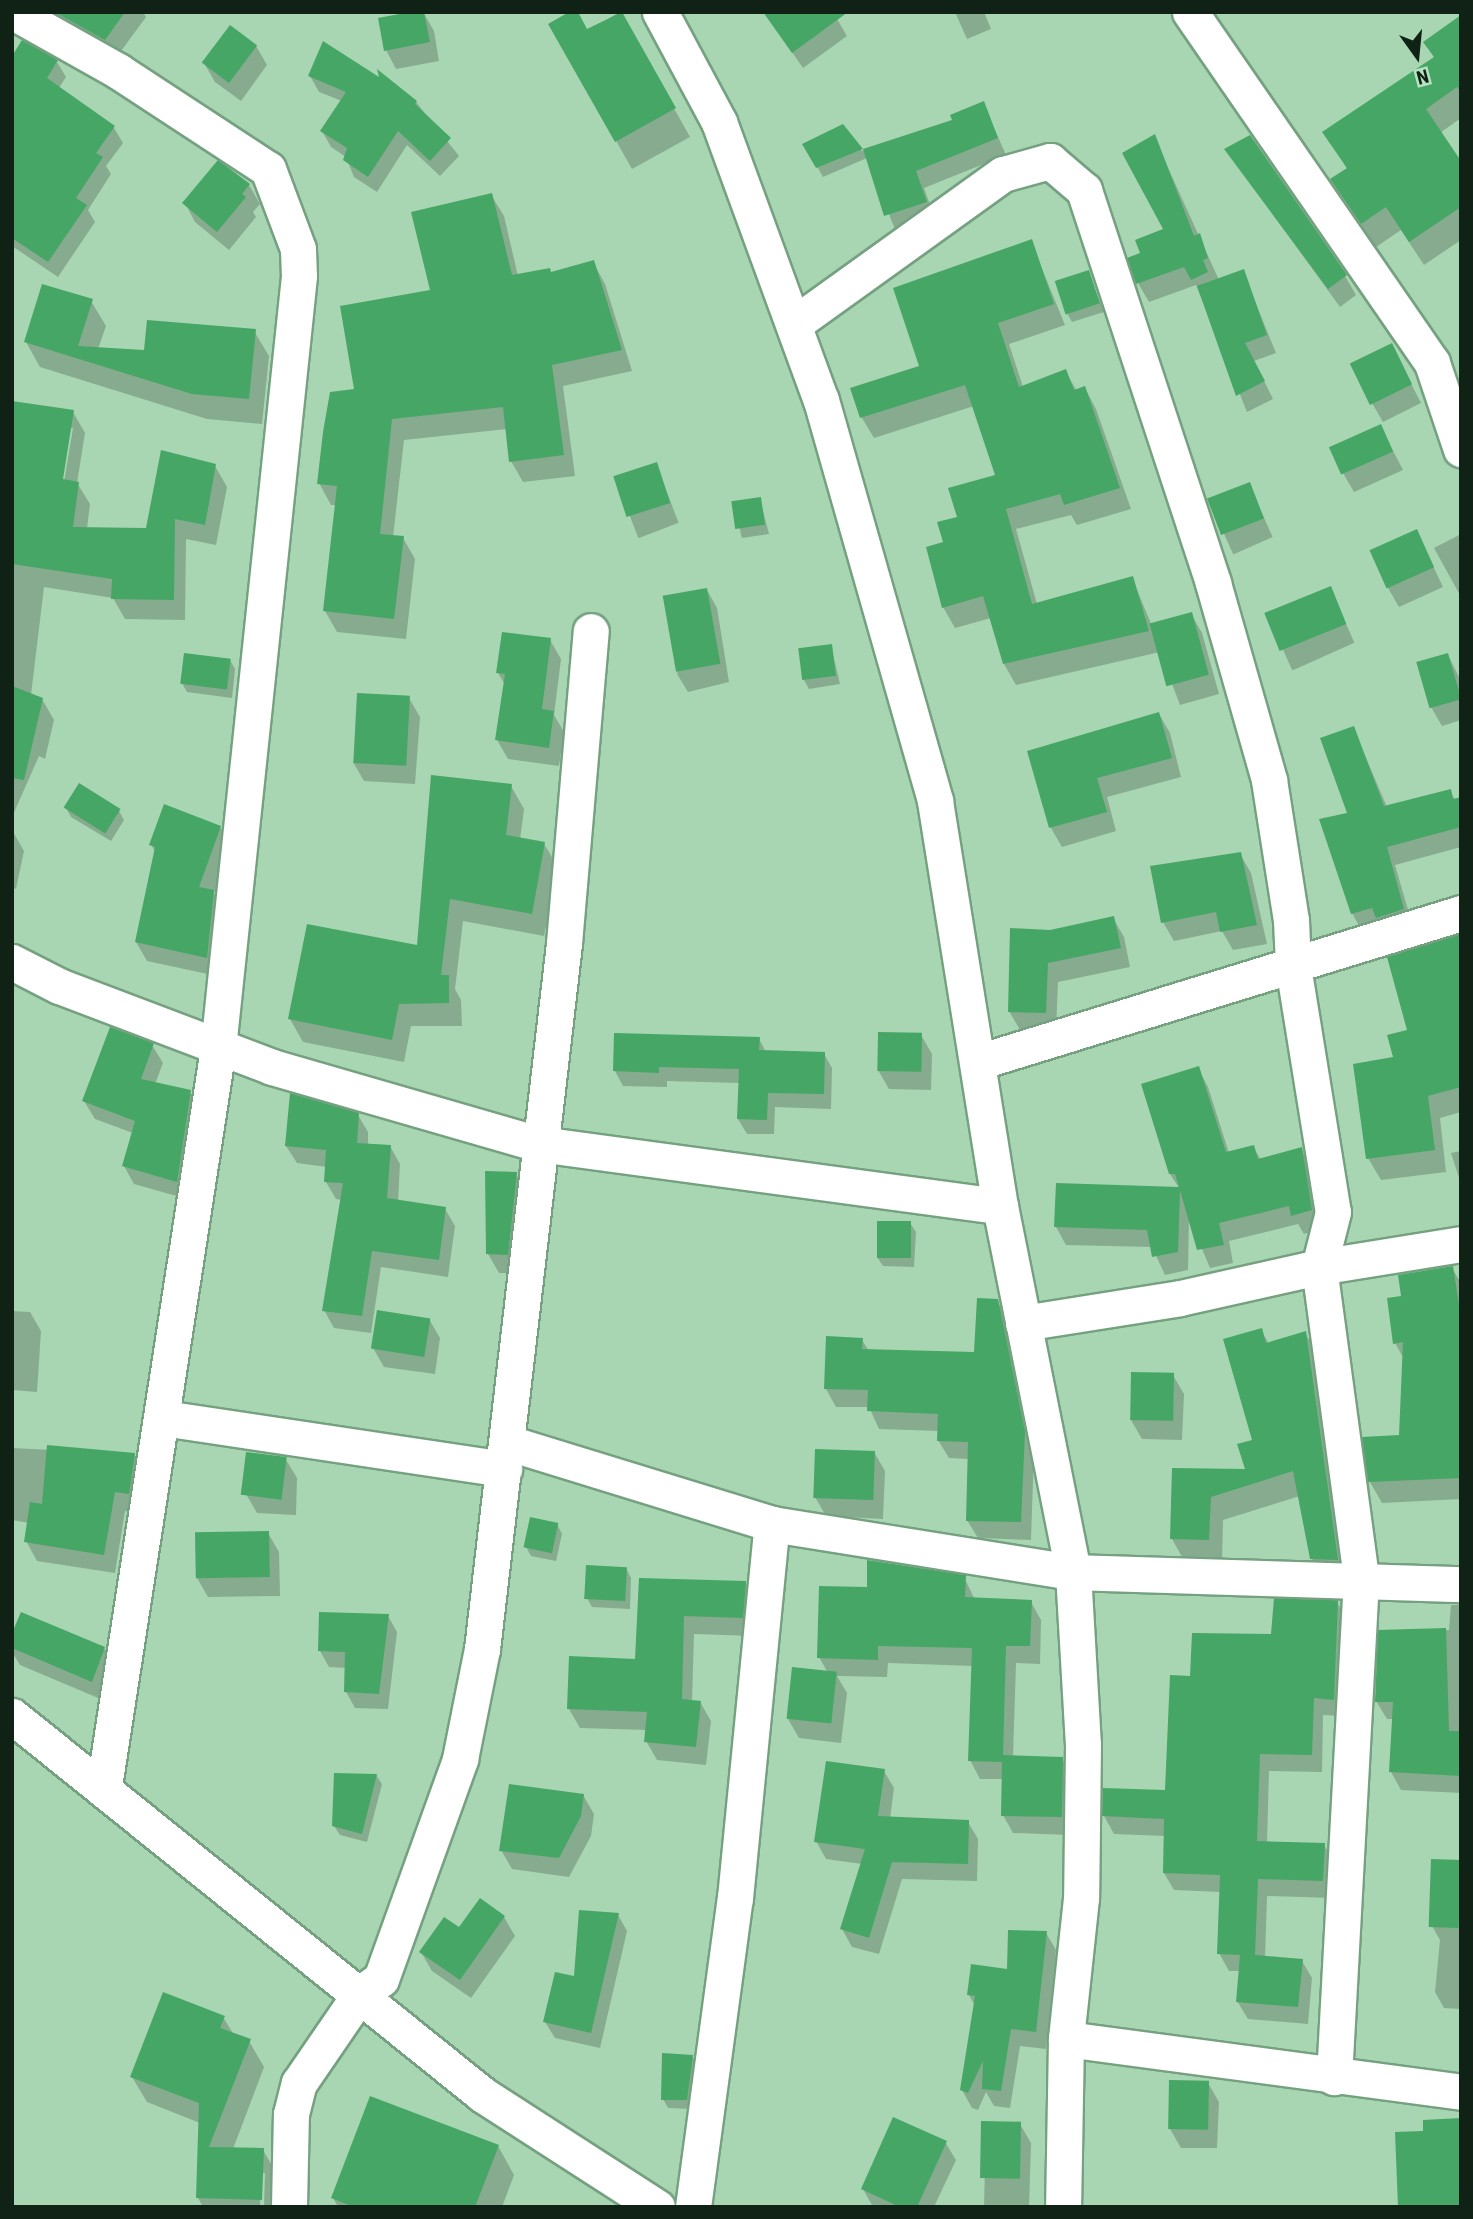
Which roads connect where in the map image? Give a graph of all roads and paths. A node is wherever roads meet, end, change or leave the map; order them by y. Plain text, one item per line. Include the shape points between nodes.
1 (13, 12) edge
2 (660, 12) edge
3 (1190, 12) edge
4 (794, 324) junction
5 (1461, 450) edge
6 (591, 631) dead end
7 (1461, 913) edge
8 (12, 962) edge
9 (1293, 965) junction
10 (218, 1048) junction
11 (978, 1062) junction
12 (539, 1143) junction
13 (1000, 1206) junction
14 (1461, 1244) edge
15 (1320, 1266) junction
16 (1023, 1322) junction
17 (163, 1418) junction
18 (506, 1456) junction
19 (772, 1524) junction
20 (1073, 1572) junction
21 (1361, 1579) junction
22 (1461, 1584) edge
23 (16, 1722) edge
24 (104, 1786) junction
25 (360, 1994) junction
26 (1066, 2039) junction
27 (1334, 2077) junction
28 (1461, 2092) edge
29 (289, 2207) edge
30 (657, 2207) edge
31 (693, 2207) edge
32 (1063, 2207) edge

1 - 10 street via 118,71 268,169 298,249 299,276
2 - 4 street via 719,122
3 - 5 street via 1432,363
4 - 9 street via 1003,174 1050,161 1084,190 1161,417 1269,780 1291,920
4 - 11 street via 858,525 935,801
6 - 12 street via 564,943
7 - 9 street
8 - 10 street via 59,986
9 - 11 street
9 - 15 street via 1333,1212
10 - 12 street
10 - 17 street
11 - 13 street
12 - 13 street
12 - 18 street
13 - 16 street
14 - 15 street
15 - 16 street via 1180,1298
15 - 21 street
16 - 20 street
17 - 18 street
17 - 24 street
18 - 19 street
18 - 25 street via 482,1648 460,1759 381,1979
19 - 20 street
19 - 31 street via 735,1898
20 - 21 street
20 - 26 street via 1083,1745 1081,1898
21 - 22 street
21 - 27 street
23 - 24 street
24 - 25 street
25 - 29 street via 299,2083 291,2114
25 - 30 street via 483,2095
26 - 27 street
26 - 32 street
27 - 28 street

